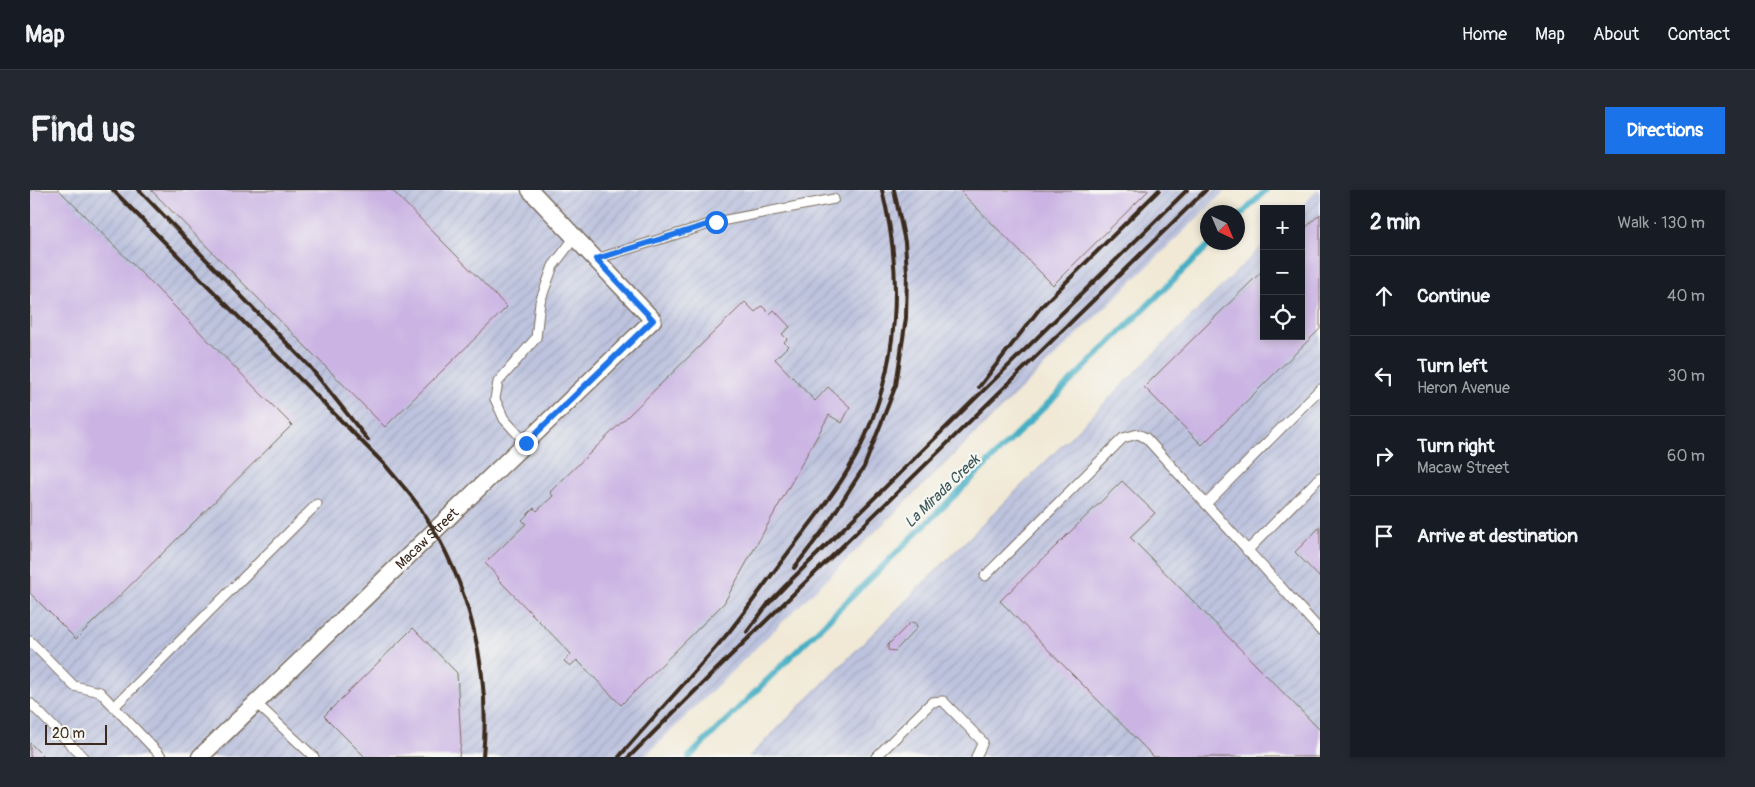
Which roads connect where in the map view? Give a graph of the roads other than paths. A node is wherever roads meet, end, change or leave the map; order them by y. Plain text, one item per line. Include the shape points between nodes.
1 (530, 190) edge
2 (834, 198) dead end
3 (575, 237) junction
4 (596, 259) junction
5 (1320, 389) edge
6 (526, 443) junction
7 (1320, 477) edge
8 (317, 504) dead end
9 (1206, 504) junction
10 (1247, 550) junction
11 (985, 576) dead end
12 (1320, 630) edge
13 (30, 641) edge
14 (30, 703) edge
15 (256, 703) junction
16 (114, 707) junction
17 (83, 757) edge
18 (162, 757) edge
19 (200, 757) edge
20 (314, 757) edge
21 (876, 757) edge
22 (976, 757) edge

1 - 3 street
2 - 4 lane via 716,222
3 - 4 street
3 - 6 lane via 553,266 540,302 536,338 498,382 495,399 504,418
4 - 6 street, Macaw Street via 653,320
5 - 9 lane
6 - 15 street, Macaw Street
7 - 10 lane
8 - 16 lane
9 - 10 lane
9 - 11 lane via 1146,438 1138,434 1123,438
10 - 12 lane
13 - 16 lane via 74,686 100,692
14 - 17 lane
15 - 19 street, Macaw Street
15 - 20 lane
16 - 18 lane
21 - 22 lane via 932,702 943,701 983,742

